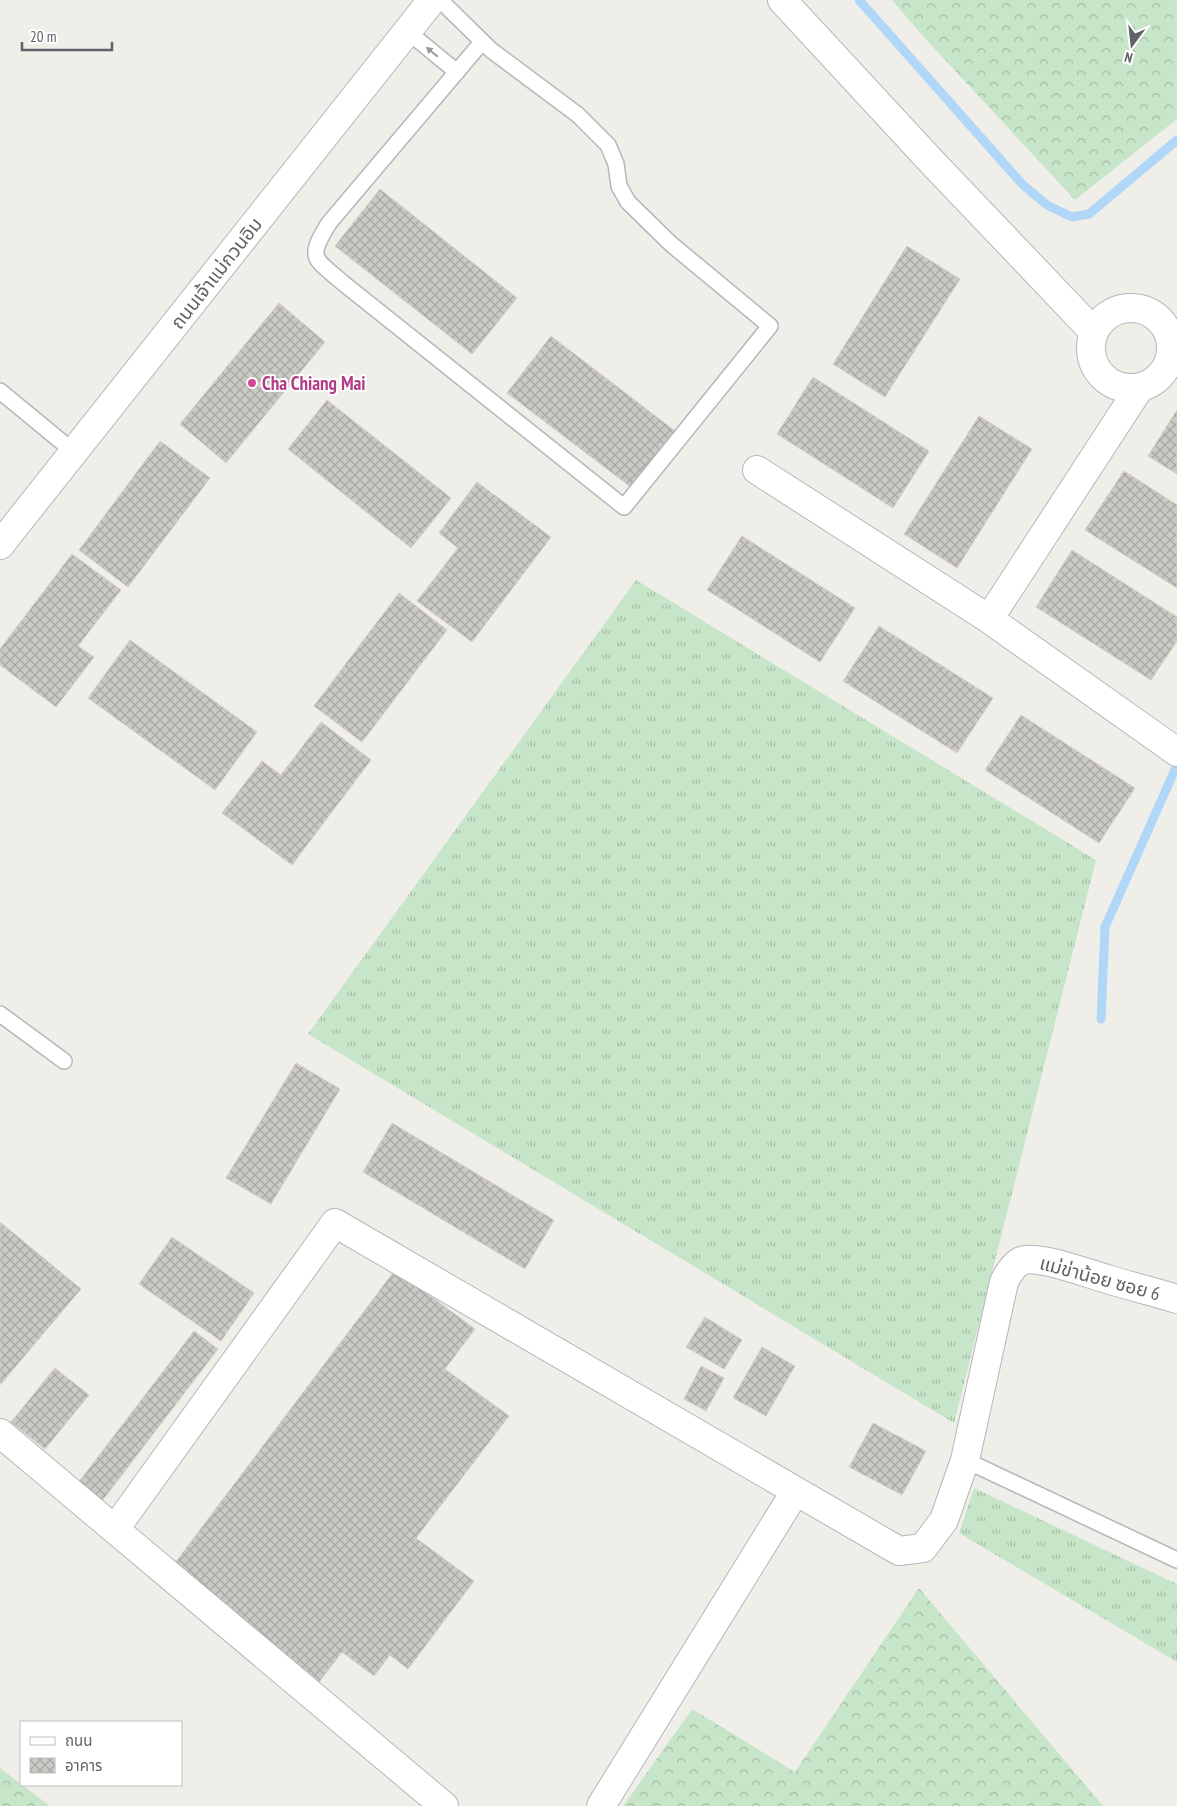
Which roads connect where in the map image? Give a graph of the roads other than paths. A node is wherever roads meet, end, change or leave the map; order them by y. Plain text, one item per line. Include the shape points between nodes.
1 (432, 0) edge
2 (440, 0) edge
3 (782, 0) edge
4 (408, 31) junction
5 (482, 42) junction
6 (457, 72) junction
7 (1171, 317) edge
8 (1093, 332) junction
9 (1140, 387) junction
10 (0, 391) edge
11 (74, 452) junction
12 (757, 470) dead end
13 (0, 545) edge
14 (989, 619) junction
15 (1169, 746) edge
16 (0, 1014) edge
17 (64, 1060) dead end
18 (1177, 1299) edge
19 (0, 1433) edge
20 (965, 1460) junction
21 (795, 1492) junction
22 (115, 1530) junction
23 (1177, 1560) edge
24 (444, 1806) edge
25 (600, 1806) edge

1 - 4 street, ถนนเจ้าแม่กวนอิม
2 - 5 lane
3 - 8 street
6 -> 4 lane
4 - 11 street, ถนนเจ้าแม่กวนอิม
5 - 6 lane
5 - 6 lane via 578,115 608,145 628,202 672,244 770,326 624,507 343,283 315,256 316,245 329,223
7 - 8 street via 1158,317 1134,307 1122,308 1100,321
7 - 9 street via 1172,351 1168,364 1161,374
8 - 9 street via 1091,356 1104,378 1127,388
9 - 14 street
10 - 11 lane
11 - 13 street, ถนนเจ้าแม่กวนอิม
12 - 14 street
14 - 15 street
16 - 17 lane
18 - 20 street, แม่ข่าน้อย ซอย 6 via 1079,1269 1034,1260 1020,1261 1004,1282
19 - 22 street
20 - 21 street via 944,1520 923,1548 899,1551
20 - 23 lane
21 - 22 street via 335,1223
21 - 25 street
22 - 24 street

